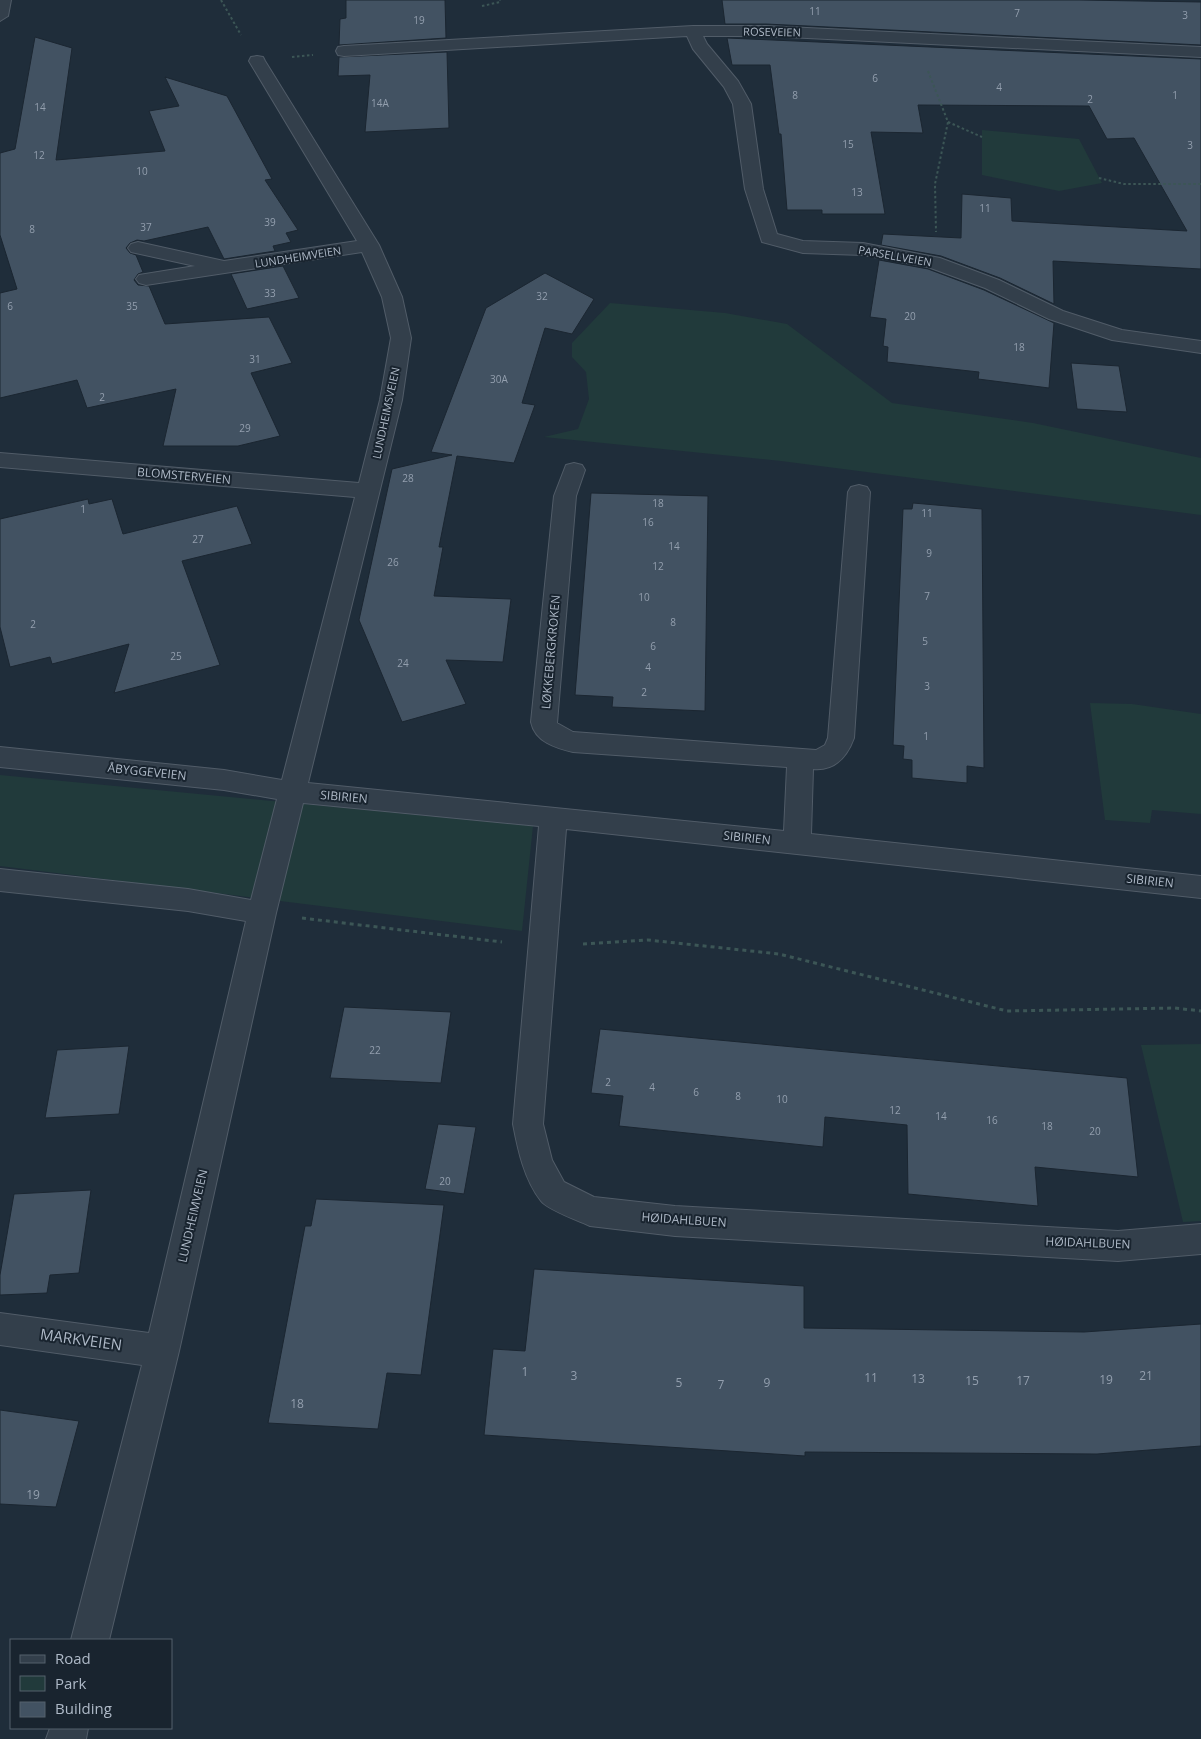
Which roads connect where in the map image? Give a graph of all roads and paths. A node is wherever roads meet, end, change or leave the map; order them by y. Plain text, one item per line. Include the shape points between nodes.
1 (3, 0) edge
2 (500, 0) edge
3 (482, 6) dead end
4 (0, 16) edge
5 (694, 31) junction
6 (914, 38) junction
7 (344, 51) dead end
8 (1201, 52) edge
9 (257, 61) dead end
10 (948, 122) junction
11 (982, 137) dead end
12 (1100, 178) dead end
13 (1201, 184) edge
14 (369, 245) junction
15 (138, 248) dead end
16 (933, 262) junction
17 (227, 266) junction
18 (146, 279) dead end
19 (1201, 347) edge
20 (0, 460) edge
21 (574, 470) dead end
22 (368, 492) junction
23 (859, 492) dead end
24 (0, 757) edge
25 (800, 759) junction
26 (293, 792) junction
27 (553, 816) junction
28 (797, 843) junction
29 (0, 880) edge
30 (1201, 887) edge
31 (262, 914) junction
32 (543, 946) junction
33 (1201, 1010) edge
34 (1201, 1239) edge
35 (0, 1329) edge
36 (162, 1352) junction
37 (90, 1639) edge

1 - 4 street
2 - 3 path via 492,6
5 - 6 street, ROSEVEIEN
5 - 7 street, ROSEVEIEN
5 - 16 street, PARSELLVEIEN via 699,45 732,85 742,104 754,189 769,238 803,247 863,249
6 - 8 street, ROSEVEIEN
6 - 10 path
9 - 14 street, LUNDHEIMSVEIEN
10 - 11 path
10 - 16 path via 935,184 937,249
12 - 13 path via 1124,184
14 - 17 street, LUNDHEIMVEIEN
14 - 22 street, LUNDHEIMSVEIEN via 392,296 401,338 392,400
15 - 17 street, LUNDHEIMVEIEN
16 - 19 street, PARSELLVEIEN via 992,284 1056,315 1118,336
17 - 18 street, LUNDHEIMVEIEN
20 - 22 street, BLOMSTERVEIEN
21 - 25 street, LØKKEBERGKROKEN via 565,496 545,727 560,739 573,742
22 - 26 street, LUNDHEIMSVEIEN
23 - 25 street, LØKKEBERGKROKEN via 841,738 836,752 819,760
24 - 26 street, ÅBYGGEVEIEN via 224,780
25 - 28 street
26 - 27 street, SIBIRIEN
26 - 31 street, LUNDHEIMVEIEN
27 - 28 street, SIBIRIEN
27 - 32 street, HØIDAHLBUEN
28 - 30 street, SIBIRIEN
29 - 31 street via 188,900
31 - 32 path
31 - 36 street, LUNDHEIMVEIEN
32 - 33 path via 648,940 779,954 1007,1011
32 - 34 street, HØIDAHLBUEN via 528,1124 537,1163 553,1192 590,1212 676,1221 1118,1246
35 - 36 street, MARKVEIEN
36 - 37 street, LUNDHEIMVEIEN

